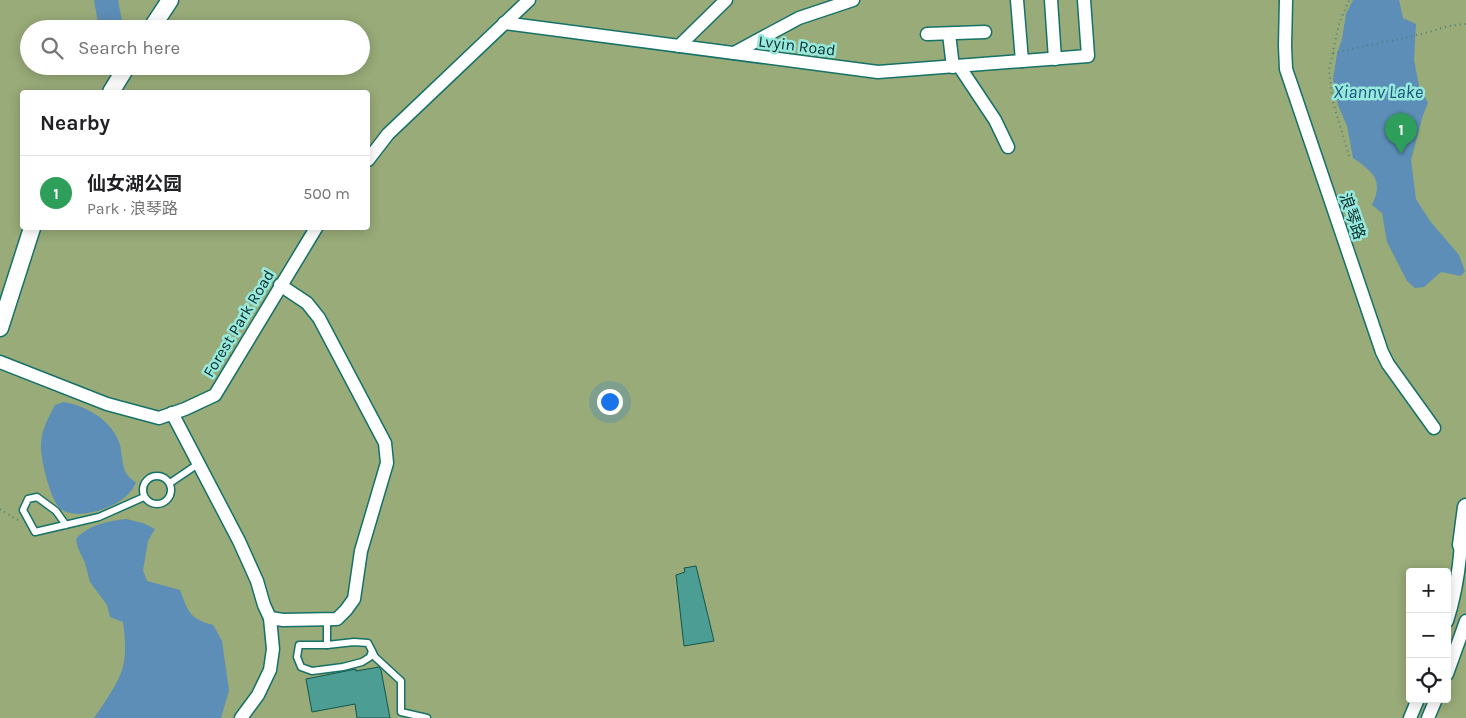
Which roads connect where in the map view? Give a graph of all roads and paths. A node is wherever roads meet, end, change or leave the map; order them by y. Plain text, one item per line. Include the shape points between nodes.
1 (170, 0) edge
2 (529, 0) edge
3 (726, 0) edge
4 (853, 0) edge
5 (1017, 0) edge
6 (1052, 0) edge
7 (1084, 0) edge
8 (1286, 0) edge
9 (1349, 0) edge
10 (157, 20) edge
11 (504, 23) junction
12 (1466, 24) edge
13 (985, 32) dead end
14 (927, 34) dead end
15 (949, 34) junction
16 (679, 46) junction
17 (734, 53) junction
18 (1333, 53) junction
19 (1056, 59) junction
20 (1022, 61) junction
21 (956, 66) junction
22 (121, 75) edge
23 (111, 90) edge
24 (1008, 147) dead end
25 (1349, 156) dead end
26 (370, 157) edge
27 (31, 230) edge
28 (315, 230) edge
29 (280, 285) junction
30 (0, 328) edge
31 (0, 362) edge
32 (172, 413) junction
33 (1434, 428) dead end
34 (198, 464) junction
35 (170, 483) junction
36 (144, 497) junction
37 (1466, 507) edge
38 (66, 525) junction
39 (1464, 546) edge
40 (1449, 613) edge
41 (270, 618) junction
42 (327, 620) junction
43 (1466, 620) edge
44 (327, 645) junction
45 (372, 651) junction
46 (1451, 663) edge
47 (1416, 703) edge
48 (1434, 703) edge
49 (241, 718) edge
50 (427, 718) edge
51 (1410, 718) edge
52 (1428, 718) edge

1 - 10 street
2 - 11 street
3 - 16 street
4 - 17 street via 799,18
5 - 20 street
6 - 19 street
7 - 19 street, Lvyin Road via 1088,56
8 - 33 street, 浪琴路 via 1286,69 1382,352
9 - 18 path via 1339,24
11 - 16 street, Lvyin Road
11 - 26 street via 388,134
12 - 18 path
13 - 15 street
14 - 15 street
15 - 21 street
16 - 17 street, Lvyin Road
17 - 21 street, Lvyin Road via 878,72
18 - 25 path via 1329,70 1333,102
19 - 20 street, Lvyin Road
20 - 21 street, Lvyin Road
21 - 24 street via 995,120
22 - 23 street
27 - 30 street
28 - 29 street, Forest Park Road
29 - 32 street, Forest Park Road via 214,395
29 - 42 street via 307,303 319,318 385,443 387,463 361,551 354,599 337,619
31 - 32 street, Forest Park Road via 107,404 160,418
32 - 34 street
34 - 35 lane
34 - 41 street via 258,581
35 - 36 lane via 171,494 165,502 155,504
35 - 36 lane via 161,476 151,476 142,490
36 - 38 lane via 99,517
37 - 39 street
38 - 38 lane via 56,511 37,497 28,499 23,510 35,532
39 - 40 street
41 - 42 street
41 - 49 street via 273,649 270,670
42 - 44 lane
43 - 46 street
44 - 45 lane via 368,643
44 - 45 lane via 300,645 297,658 301,667 312,671 344,667 362,662 370,657
45 - 50 lane via 401,682 401,712
47 - 51 street
48 - 52 street

